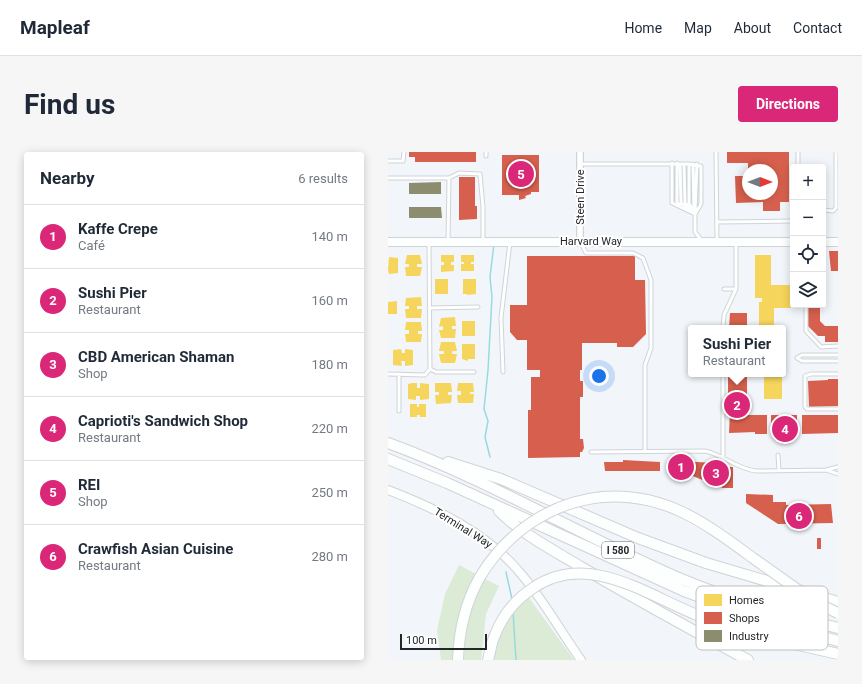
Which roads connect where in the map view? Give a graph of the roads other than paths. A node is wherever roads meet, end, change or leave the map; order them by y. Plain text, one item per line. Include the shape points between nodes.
1 (404, 152) edge
2 (580, 152) edge
3 (716, 152) edge
4 (798, 152) edge
5 (836, 152) edge
6 (388, 161) edge
7 (672, 163) junction
8 (680, 163) junction
9 (580, 164) junction
10 (691, 164) junction
11 (798, 164) edge
12 (388, 178) edge
13 (449, 178) junction
14 (826, 210) edge
15 (695, 214) junction
16 (790, 221) edge
17 (717, 222) junction
18 (510, 241) junction
19 (580, 241) junction
20 (702, 241) junction
21 (717, 241) junction
22 (736, 241) junction
23 (388, 242) edge
24 (429, 242) junction
25 (448, 242) junction
26 (483, 242) junction
27 (790, 242) edge
28 (826, 242) edge
29 (838, 242) edge
30 (724, 289) dead end
31 (736, 289) junction
32 (478, 307) dead end
33 (429, 308) junction
34 (806, 308) edge
35 (723, 325) edge
36 (838, 346) edge
37 (838, 354) edge
38 (838, 361) edge
39 (430, 369) junction
40 (474, 372) dead end
41 (502, 372) dead end
42 (388, 374) edge
43 (399, 374) junction
44 (838, 374) edge
45 (723, 377) edge
46 (838, 409) edge
47 (399, 411) dead end
48 (388, 443) edge
49 (591, 452) dead end
50 (645, 452) junction
51 (419, 454) junction
52 (778, 455) dead end
53 (723, 457) junction
54 (388, 459) edge
55 (838, 467) edge
56 (826, 470) junction
57 (779, 471) junction
58 (838, 474) edge
59 (388, 490) edge
60 (493, 505) junction
61 (701, 586) edge
62 (784, 586) edge
63 (792, 586) edge
64 (696, 596) edge
65 (828, 597) edge
66 (838, 598) edge
67 (828, 599) edge
68 (838, 602) edge
69 (828, 608) edge
70 (838, 613) edge
71 (696, 615) edge
72 (828, 626) edge
73 (838, 628) edge
74 (696, 632) edge
75 (828, 638) edge
76 (838, 641) edge
77 (730, 650) edge
78 (817, 650) edge
79 (834, 654) edge
80 (458, 657) edge
81 (488, 660) edge
82 (581, 660) edge
83 (748, 660) edge

1 - 6 lane via 404,161
2 - 9 street, Steen Drive
3 - 17 lane
4 - 11 lane
5 - 14 lane via 836,208
7 - 8 lane
7 - 9 lane
7 - 15 lane via 672,203
8 - 10 lane
8 - 15 lane via 685,203
8 - 15 lane via 677,203
9 - 19 street, Steen Drive
10 - 15 lane via 692,204
10 - 15 lane via 701,166 701,204
12 - 13 lane
13 - 25 lane
13 - 26 lane via 459,174 480,174
15 - 20 lane via 695,232
16 - 17 lane
17 - 21 lane
18 - 19 street, Harvard Way
18 - 26 street, Harvard Way
18 - 41 lane via 501,318
19 - 20 street, Harvard Way
19 - 50 lane via 586,253 632,253 644,258 652,280 652,348 645,365
20 - 21 street, Harvard Way
21 - 22 street, Harvard Way
22 - 27 street, Harvard Way
22 - 31 lane
23 - 24 street, Harvard Way
24 - 25 street, Harvard Way
24 - 33 lane
25 - 26 street, Harvard Way
28 - 29 street
30 - 31 lane
31 - 35 lane via 724,315
32 - 33 lane
33 - 39 lane
34 - 36 lane via 806,331 821,347
37 - 38 lane via 802,355 797,358 802,361
39 - 40 lane via 436,372
39 - 43 lane via 424,375
42 - 43 lane
43 - 47 lane
44 - 46 lane via 807,374 804,406 807,409
45 - 53 lane
48 - 51 highway, I 580
49 - 50 lane
50 - 53 lane via 705,451
51 - 61 highway, I 580
51 - 62 highway via 501,479 638,538 706,563
52 - 57 lane
53 - 57 lane via 750,470
54 - 60 highway, I 580
55 - 56 lane
56 - 57 lane
56 - 58 lane
59 - 82 street, Terminal Way via 449,518 500,552 536,593
60 - 64 highway, I 580
60 - 74 highway via 512,523 569,559
63 - 80 highway, bridge via 702,522 671,506 632,497 585,500 557,508 526,526 502,548 474,587 462,618
65 - 66 highway
67 - 68 highway
69 - 70 highway, bridge
71 - 81 highway, bridge via 602,575 570,573 543,581 518,599 502,618
72 - 73 highway, I 580
75 - 76 highway, I 580
77 - 83 highway
78 - 79 highway, bridge

